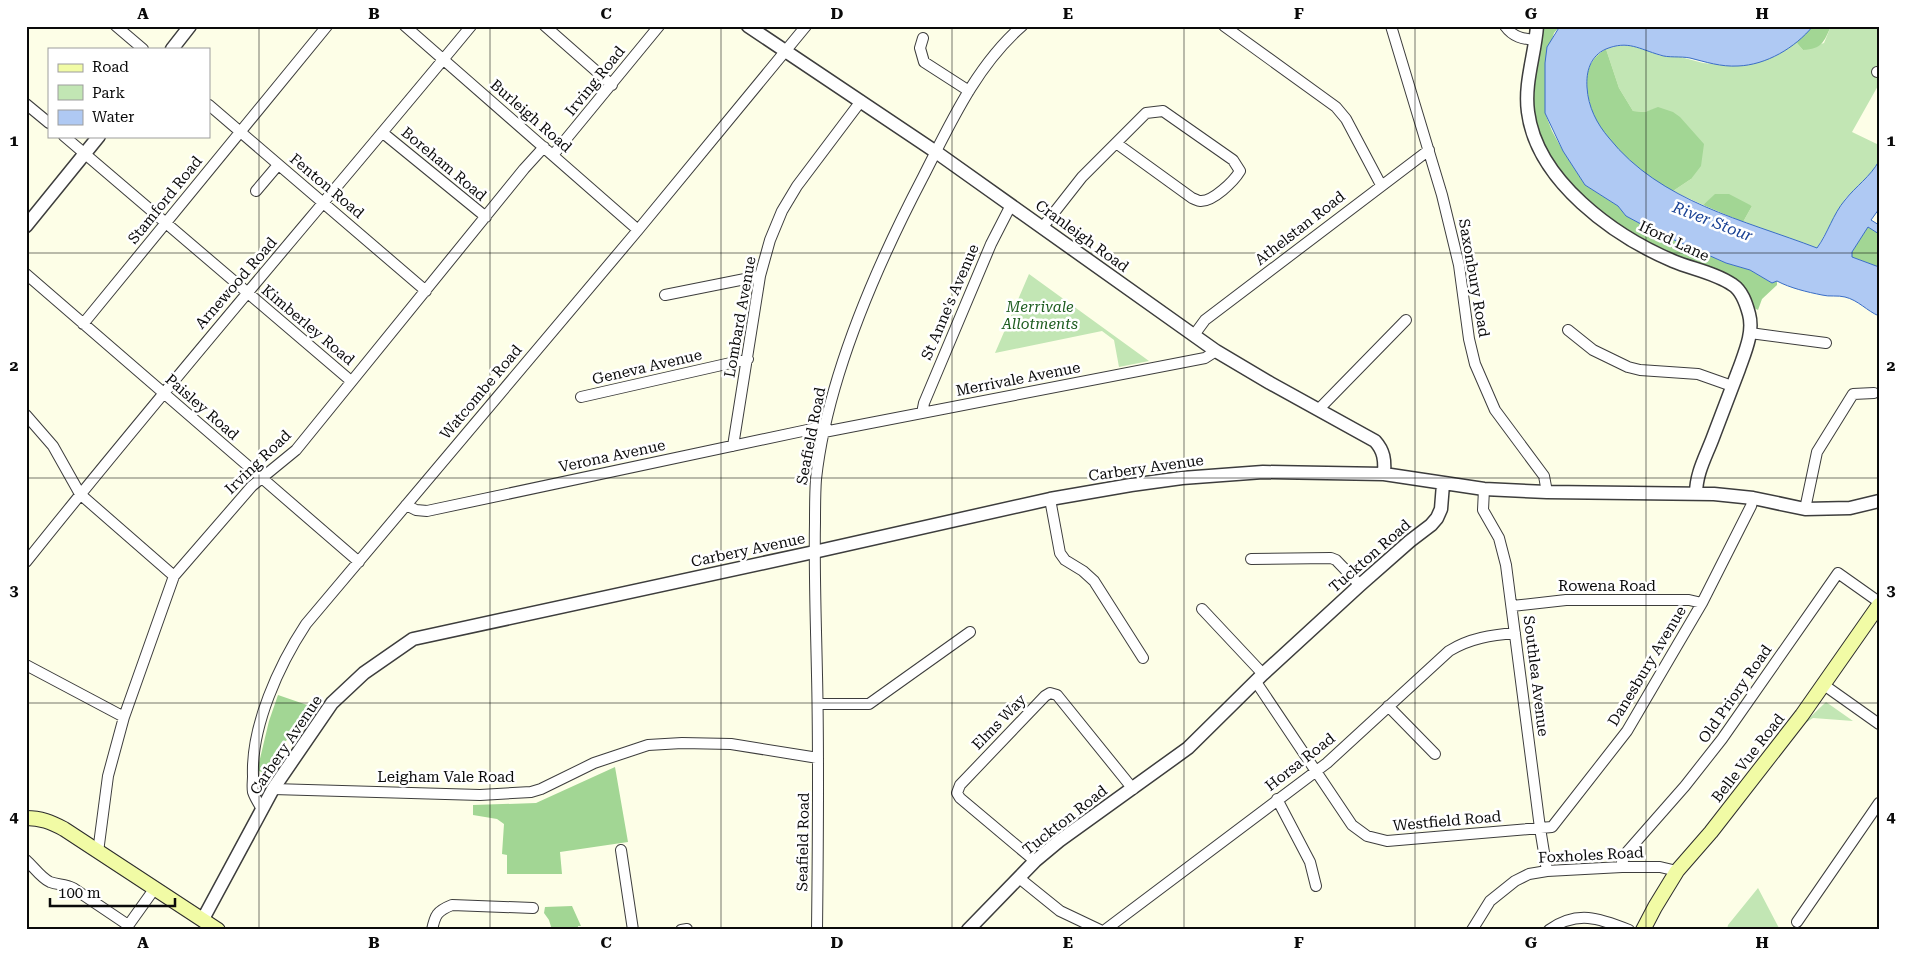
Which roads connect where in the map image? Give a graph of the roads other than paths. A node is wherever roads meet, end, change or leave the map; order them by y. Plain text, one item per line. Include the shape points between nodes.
1 (116, 26) edge
2 (190, 26) edge
3 (327, 26) edge
4 (405, 26) edge
5 (472, 26) edge
6 (545, 26) edge
7 (563, 26) edge
8 (659, 26) edge
9 (748, 26) edge
10 (806, 26) edge
11 (1022, 26) edge
12 (1224, 26) edge
13 (1391, 26) edge
14 (1505, 26) edge
15 (1537, 26) edge
16 (556, 36) junction
17 (923, 38) dead end
18 (1536, 40) junction
19 (142, 48) edge
20 (173, 48) edge
21 (785, 51) junction
22 (443, 61) junction
23 (612, 85) junction
24 (968, 91) junction
25 (861, 101) junction
26 (26, 104) edge
27 (210, 106) edge
28 (48, 122) edge
29 (240, 132) junction
30 (383, 133) junction
31 (66, 138) edge
32 (97, 138) edge
33 (1116, 143) junction
34 (544, 147) junction
35 (1429, 150) junction
36 (936, 152) junction
37 (84, 154) junction
38 (553, 155) junction
39 (278, 165) junction
40 (1381, 185) junction
41 (256, 192) dead end
42 (324, 202) junction
43 (1011, 205) junction
44 (486, 217) junction
45 (165, 223) junction
46 (26, 226) edge
47 (1042, 228) junction
48 (638, 230) junction
49 (26, 274) edge
50 (760, 276) junction
51 (426, 291) junction
52 (247, 293) junction
53 (665, 295) dead end
54 (1406, 320) dead end
55 (83, 324) junction
56 (1568, 330) dead end
57 (1750, 332) junction
58 (1194, 335) junction
59 (1826, 343) dead end
60 (1216, 351) junction
61 (748, 359) junction
62 (351, 381) junction
63 (1732, 386) junction
64 (164, 393) junction
65 (1874, 393) dead end
66 (581, 397) dead end
67 (1319, 409) junction
68 (922, 413) junction
69 (26, 415) edge
70 (825, 429) junction
71 (734, 446) junction
72 (1384, 474) junction
73 (260, 478) junction
74 (1443, 484) junction
75 (1484, 489) junction
76 (1547, 492) junction
77 (80, 494) junction
78 (1696, 494) junction
79 (1753, 498) junction
80 (1050, 499) junction
81 (1879, 501) edge
82 (406, 505) junction
83 (1805, 509) junction
84 (814, 552) junction
85 (1251, 560) dead end
86 (26, 562) edge
87 (359, 562) junction
88 (174, 576) junction
89 (1360, 584) junction
90 (1702, 603) junction
91 (1879, 604) edge
92 (1512, 606) junction
93 (1202, 609) dead end
94 (970, 632) dead end
95 (1515, 633) junction
96 (1143, 658) dead end
97 (26, 665) edge
98 (1260, 678) junction
99 (1824, 685) junction
100 (818, 704) junction
101 (1388, 706) junction
102 (124, 717) junction
103 (1879, 724) edge
104 (1435, 754) dead end
105 (818, 758) junction
106 (1316, 771) junction
107 (273, 789) junction
108 (1132, 790) junction
109 (1277, 799) junction
110 (1879, 803) edge
111 (262, 809) junction
112 (26, 819) edge
113 (1540, 828) junction
114 (621, 850) dead end
115 (98, 852) junction
116 (26, 860) edge
117 (1035, 861) junction
118 (1622, 867) junction
119 (1547, 871) junction
120 (1677, 871) junction
121 (1019, 878) junction
122 (1316, 886) dead end
123 (155, 888) junction
124 (533, 908) dead end
125 (203, 919) junction
126 (1797, 922) dead end
127 (126, 928) edge
128 (218, 930) edge
129 (432, 930) edge
130 (633, 930) edge
131 (817, 930) edge
132 (968, 930) edge
133 (1100, 930) edge
134 (1105, 930) edge
135 (1472, 930) edge
136 (1549, 930) edge
137 (1629, 930) edge
138 (1643, 930) edge

1 - 19 street
2 - 20 street
3 - 29 street, Stamford Road
4 - 22 street, Burleigh Road
5 - 22 street, Arnewood Road
6 - 16 street
7 - 16 street
8 - 23 street, Irving Road
9 - 21 street, Cranleigh Road
10 - 21 street, Watcombe Road
11 - 24 street, Seafield Road via 1007,40
12 - 40 street via 1336,107 1346,118
13 - 35 street, Saxonbury Road
14 - 18 street via 1519,38
15 - 18 street, Iford Lane
16 - 23 street
17 - 24 street via 920,48 924,62
18 - 57 street, Iford Lane via 1527,84 1528,115 1540,149 1553,171 1592,213 1627,237 1673,262 1733,285 1746,304
21 - 25 street, Cranleigh Road
21 - 48 street, Watcombe Road
22 - 30 street, Arnewood Road
22 - 34 street, Burleigh Road
23 - 38 street, Irving Road
24 - 36 street, Seafield Road
25 - 36 street, Cranleigh Road
25 - 50 street, Lombard Avenue via 782,211
26 - 28 street
27 - 29 street, Fenton Road
29 - 39 street, Fenton Road
29 - 45 street, Stamford Road
30 - 42 street, Arnewood Road
30 - 44 street, Boreham Road
31 - 37 street, Kimberley Road
32 - 37 street
33 - 33 street via 1146,113 1163,112 1233,160 1240,171 1234,181 1201,201 1192,198
33 - 47 street via 1082,176
34 - 38 street, Burleigh Road
34 - 44 street, Irving Road
35 - 40 street, Athelstan Road
35 - 76 street, Saxonbury Road via 1459,262 1475,364 1495,410 1544,476
36 - 43 street, Cranleigh Road
36 - 70 street, Seafield Road via 875,277 839,372
37 - 45 street, Kimberley Road
37 - 46 street
38 - 48 street, Burleigh Road
39 - 41 street
39 - 42 street, Fenton Road
40 - 58 street, Athelstan Road via 1205,320
42 - 51 street, Fenton Road
42 - 52 street, Arnewood Road
43 - 47 street, Cranleigh Road
43 - 68 street, St Anne's Avenue via 991,244
44 - 51 street, Irving Road
45 - 52 street, Kimberley Road
45 - 55 street, Stamford Road
47 - 58 street, Cranleigh Road
48 - 82 street, Watcombe Road
49 - 55 street, Paisley Road
50 - 53 street
50 - 61 street, Lombard Avenue
51 - 62 street, Irving Road
52 - 62 street, Kimberley Road
52 - 64 street, Arnewood Road
54 - 67 street
55 - 64 street, Paisley Road
56 - 63 street via 1592,350 1628,367 1698,374
57 - 59 street
57 - 63 street, Iford Lane
58 - 60 street, Cranleigh Road
60 - 67 street, Cranleigh Road
60 - 68 street, Merrivale Avenue via 1205,358
61 - 66 street, Geneva Avenue
61 - 71 street, Lombard Avenue
62 - 73 street, Irving Road via 296,450
63 - 78 street, Iford Lane via 1698,472
64 - 73 street, Paisley Road
64 - 77 street, Arnewood Road
65 - 83 street via 1853,394 1817,452
67 - 72 street, Cranleigh Road via 1381,446
68 - 70 street, Merrivale Avenue
69 - 77 street via 53,446
70 - 71 street, Verona Avenue
70 - 84 street, Seafield Road via 816,479
71 - 82 street, Verona Avenue via 427,511
72 - 74 street, Carbery Avenue
72 - 80 street, Carbery Avenue via 1290,472 1222,475 1131,485
73 - 87 street, Paisley Road
73 - 88 street, Irving Road
74 - 75 street
74 - 89 street, Tuckton Road via 1437,518
75 - 76 street
75 - 92 street, Southlea Avenue via 1483,510 1501,545
76 - 78 street
77 - 86 street, Arnewood Road
77 - 88 street
78 - 79 street
79 - 83 street
79 - 90 street, Danesbury Avenue
80 - 84 street, Carbery Avenue
80 - 96 street via 1060,553 1094,581
81 - 83 street via 1850,508
82 - 87 street, Watcombe Road
84 - 100 street, Seafield Road
84 - 107 street, Carbery Avenue via 413,639 364,673 332,703
85 - 89 street via 1331,558
87 - 111 street, Watcombe Road via 306,624 277,679 260,725 252,764 253,792
88 - 102 street, Irving Road
89 - 98 street, Tuckton Road
90 - 92 street, Rowena Road via 1689,600 1566,600
90 - 113 street, Danesbury Avenue via 1627,731 1552,827
91 - 99 main road, Belle Vue Road
91 - 118 street, Old Priory Road via 1838,573 1722,739 1627,852
92 - 95 street, Southlea Avenue
93 - 98 street, Westfield Road
94 - 100 street via 869,704
95 - 101 street, Horsa Road via 1488,636 1449,650
95 - 113 street, Southlea Avenue
97 - 102 street
98 - 106 street, Westfield Road
98 - 108 street, Tuckton Road via 1188,748
99 - 103 street
99 - 120 main road, Belle Vue Road
100 - 105 street, Seafield Road
101 - 104 street
101 - 106 street, Horsa Road
102 - 115 street, Irving Road via 108,776
105 - 107 street, Leigham Vale Road via 731,744 682,743 640,747 531,792 480,795
105 - 131 street, Seafield Road
106 - 109 street, Horsa Road
106 - 113 street, Westfield Road via 1352,825 1376,839 1387,841
107 - 111 street, Carbery Avenue
108 - 117 street, Tuckton Road via 1088,819
108 - 117 street, Elms Way via 1057,695 1050,693 1045,696 960,785 957,792 960,798
109 - 122 street via 1310,862
109 - 134 street, Horsa Road
110 - 126 street
111 - 125 street, Carbery Avenue
112 - 115 main road via 48,820
113 - 119 street, Southlea Avenue
114 - 130 street
115 - 123 main road
116 - 127 street via 44,878 73,888
117 - 121 street, Tuckton Road
118 - 119 street, Foxholes Road
118 - 120 street, Foxholes Road via 1660,866
119 - 135 street, Foxholes Road via 1529,874 1502,890 1490,901
120 - 138 main road, Belle Vue Road
121 - 132 street, Tuckton Road
121 - 133 street via 1060,910
123 - 125 main road
123 - 127 street
124 - 129 street via 452,905 435,917
125 - 128 main road
136 - 137 street via 1566,920 1587,917

